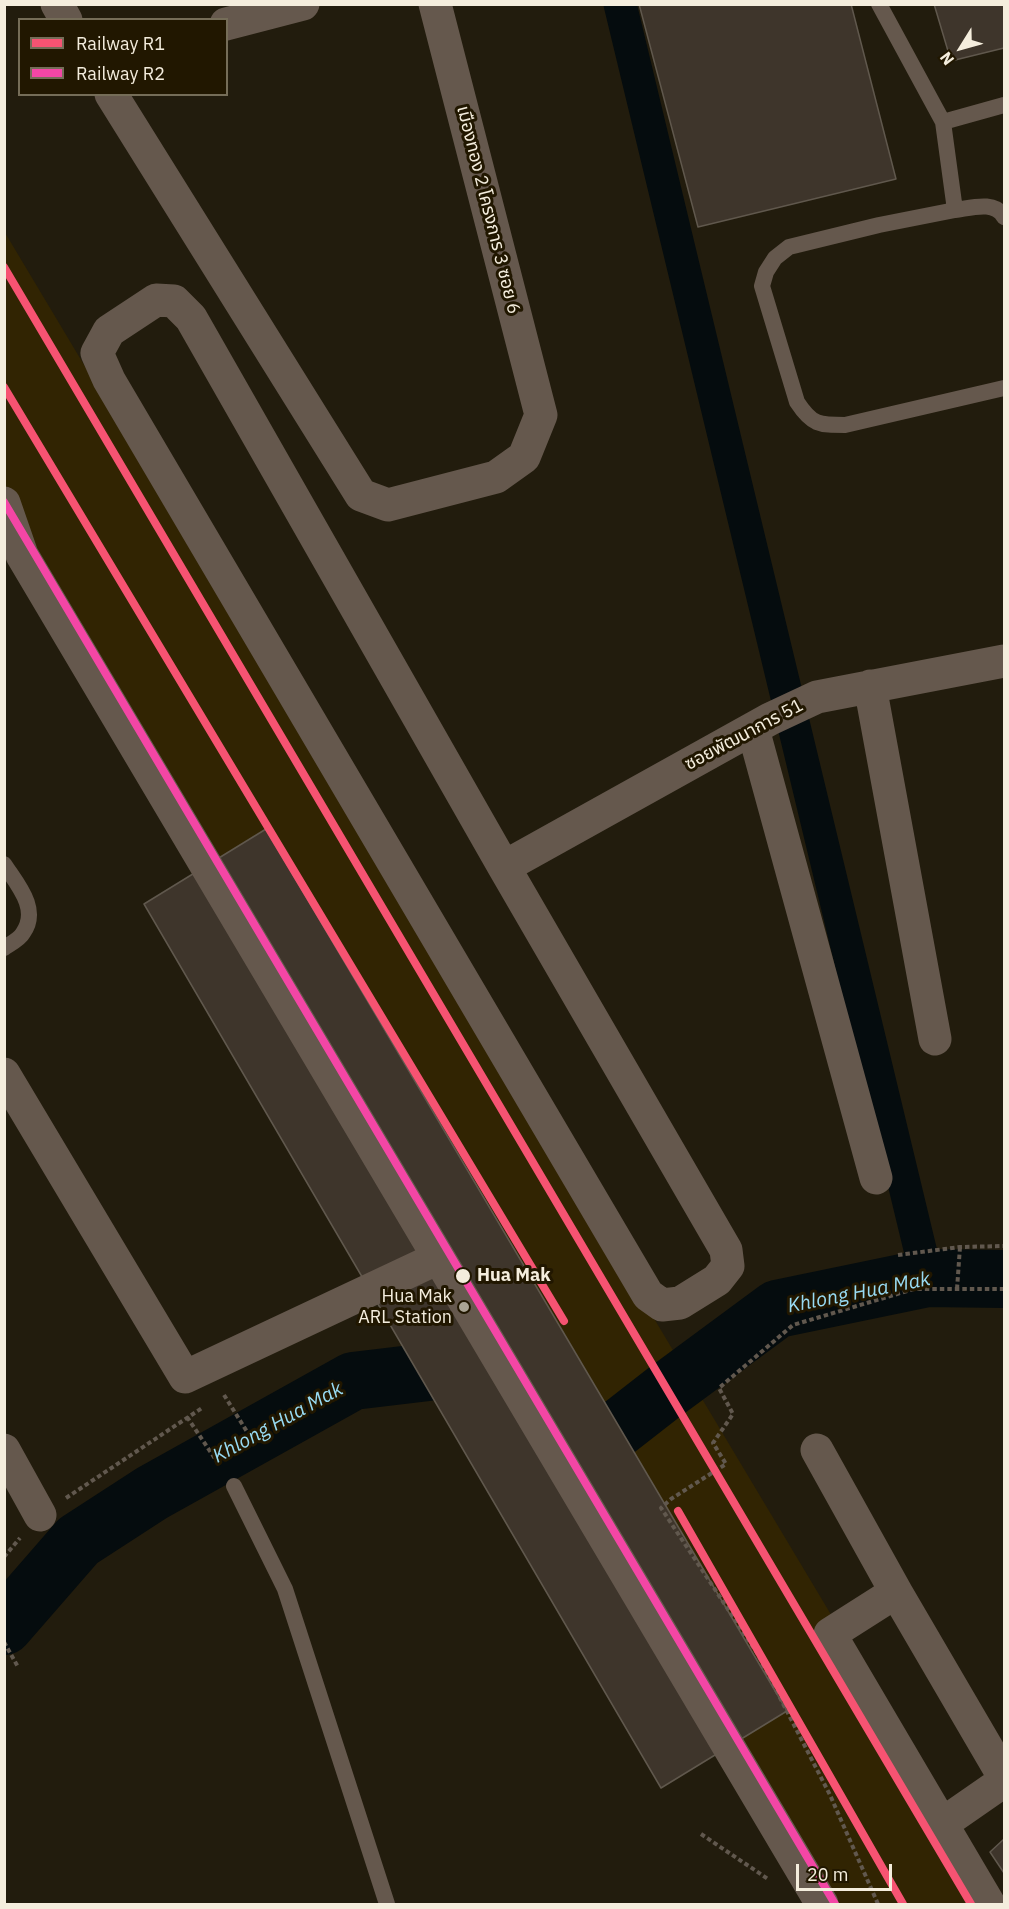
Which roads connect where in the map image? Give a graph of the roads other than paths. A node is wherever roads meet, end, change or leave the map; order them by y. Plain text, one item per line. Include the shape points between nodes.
1 (57, 4) edge
2 (303, 4) edge
3 (435, 4) edge
4 (879, 4) edge
5 (65, 18) edge
6 (228, 23) edge
7 (112, 96) edge
8 (1005, 105) edge
9 (943, 122) junction
10 (955, 210) junction
11 (1005, 218) edge
12 (1005, 388) edge
13 (4, 503) edge
14 (1005, 661) edge
15 (870, 686) junction
16 (762, 724) junction
17 (4, 864) edge
18 (504, 867) junction
19 (4, 948) edge
20 (935, 1039) dead end
21 (4, 1074) edge
22 (876, 1178) dead end
23 (438, 1258) junction
24 (4, 1450) edge
25 (817, 1450) dead end
26 (234, 1486) road end
27 (40, 1515) road end
28 (896, 1592) junction
29 (1005, 1779) edge
30 (942, 1824) junction
31 (387, 1905) edge
32 (822, 1905) edge
33 (989, 1905) edge

1 - 5 street
2 - 6 street
3 - 7 street, เมืองทอง 2 โครงการ 3 ซอย 6 via 541,415 524,458 496,477 388,505 361,495
4 - 9 lane
8 - 9 lane
9 - 10 lane
10 - 11 lane via 989,206
10 - 12 lane via 789,247 766,272 762,286 797,402 806,417 821,425 845,425
13 - 23 street via 22,555
14 - 15 street, ซอยพัฒนาการ 51
15 - 16 street, ซอยพัฒนาการ 51 via 817,697
15 - 20 street
16 - 18 street, ซอยพัฒนาการ 51
16 - 22 street
17 - 19 lane via 28,902 30,917 23,934
18 - 18 street via 726,1250 728,1266 717,1280 680,1303 662,1305 648,1295 109,380 97,353 109,331 156,300 174,301 191,318
21 - 23 street via 185,1377
23 - 32 street
24 - 27 street
25 - 28 street
26 - 31 lane via 285,1589
28 - 29 street
28 - 30 street via 830,1634
29 - 30 street
30 - 33 street

